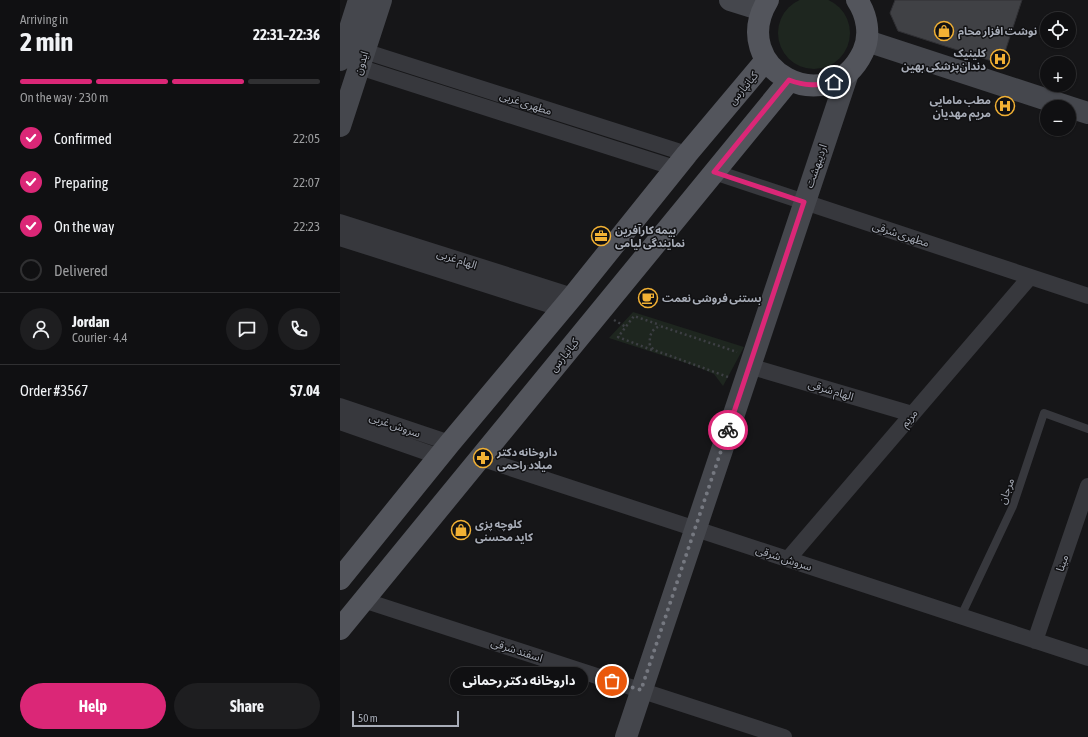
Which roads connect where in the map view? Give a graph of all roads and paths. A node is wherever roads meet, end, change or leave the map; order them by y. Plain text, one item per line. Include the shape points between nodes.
1 (359, 0) edge
2 (381, 0) edge
3 (730, 0) edge
4 (857, 0) edge
5 (876, 0) edge
6 (765, 5) edge
7 (867, 32) junction
8 (350, 53) edge
9 (392, 60) junction
10 (766, 60) junction
11 (848, 73) junction
12 (384, 75) junction
13 (789, 80) junction
14 (1050, 100) edge
15 (1076, 109) edge
16 (1088, 113) edge
17 (340, 126) edge
18 (681, 161) junction
19 (714, 172) junction
20 (804, 202) junction
21 (340, 222) edge
22 (340, 238) edge
23 (1030, 277) junction
24 (1088, 296) edge
25 (568, 302) junction
26 (660, 326) junction
27 (654, 350) junction
28 (747, 375) junction
29 (340, 406) edge
30 (912, 414) junction
31 (340, 422) edge
32 (1088, 429) edge
33 (445, 450) junction
34 (480, 458) junction
35 (1088, 486) edge
36 (695, 528) junction
37 (788, 559) junction
38 (340, 579) edge
39 (363, 600) junction
40 (961, 616) junction
41 (340, 629) edge
42 (1035, 641) junction
43 (1088, 658) edge
44 (641, 690) junction
45 (626, 737) edge
46 (784, 737) edge

1 - 8 street, ایدون
2 - 8 street, ایدون
3 - 6 street
4 - 7 main road via 863,8
5 - 7 main road
6 - 10 main road via 758,36
7 - 11 main road via 858,62
7 - 14 street
8 - 9 street, مطهری غربی
8 - 12 street, مطهری غربی
8 - 17 street, ایدون
9 - 12 street via 383,62 381,67
9 - 18 street, مطهری غربی
10 - 13 main road via 776,72
10 - 18 main road, کیانپارس
11 - 13 main road via 834,82 819,86
11 - 20 street, اردیبهشت
12 - 18 street, مطهری غربی
13 - 19 main road, کیانپارس
15 - 16 street
18 - 25 main road, کیانپارس
19 - 20 street, مطهری شرقی
19 - 34 main road, کیانپارس
20 - 23 street, مطهری شرقی
20 - 28 street, اردیبهشت
21 - 25 street, الهام غربی
22 - 25 street, الهام غربی
23 - 24 street, مطهری شرقی
23 - 30 street, مریم
25 - 33 main road, کیانپارس
26 - 27 path via 651,333 649,340
26 - 27 path via 634,316 618,337
26 - 28 path via 737,352
27 - 28 path via 725,376
28 - 30 street, الهام شرقی
28 - 36 street, اردیبهشت
29 - 33 street, سروش غربی
30 - 37 street, مریم
31 - 33 street, سروش غربی
32 - 40 lane, مرجان via 1044,413 1013,506
33 - 38 main road, کیانپارس
34 - 36 street, سروش شرقی
34 - 39 main road, کیانپارس
35 - 42 street, مینا
36 - 37 street, سروش شرقی
36 - 44 street, اردیبهشت
37 - 40 street, سروش شرقی
39 - 41 main road, کیانپارس
39 - 44 street, اسفند شرقی
40 - 42 street, سروش شرقی
42 - 43 street, سروش شرقی
44 - 45 street, اردیبهشت
44 - 46 street, اسفند شرقی

